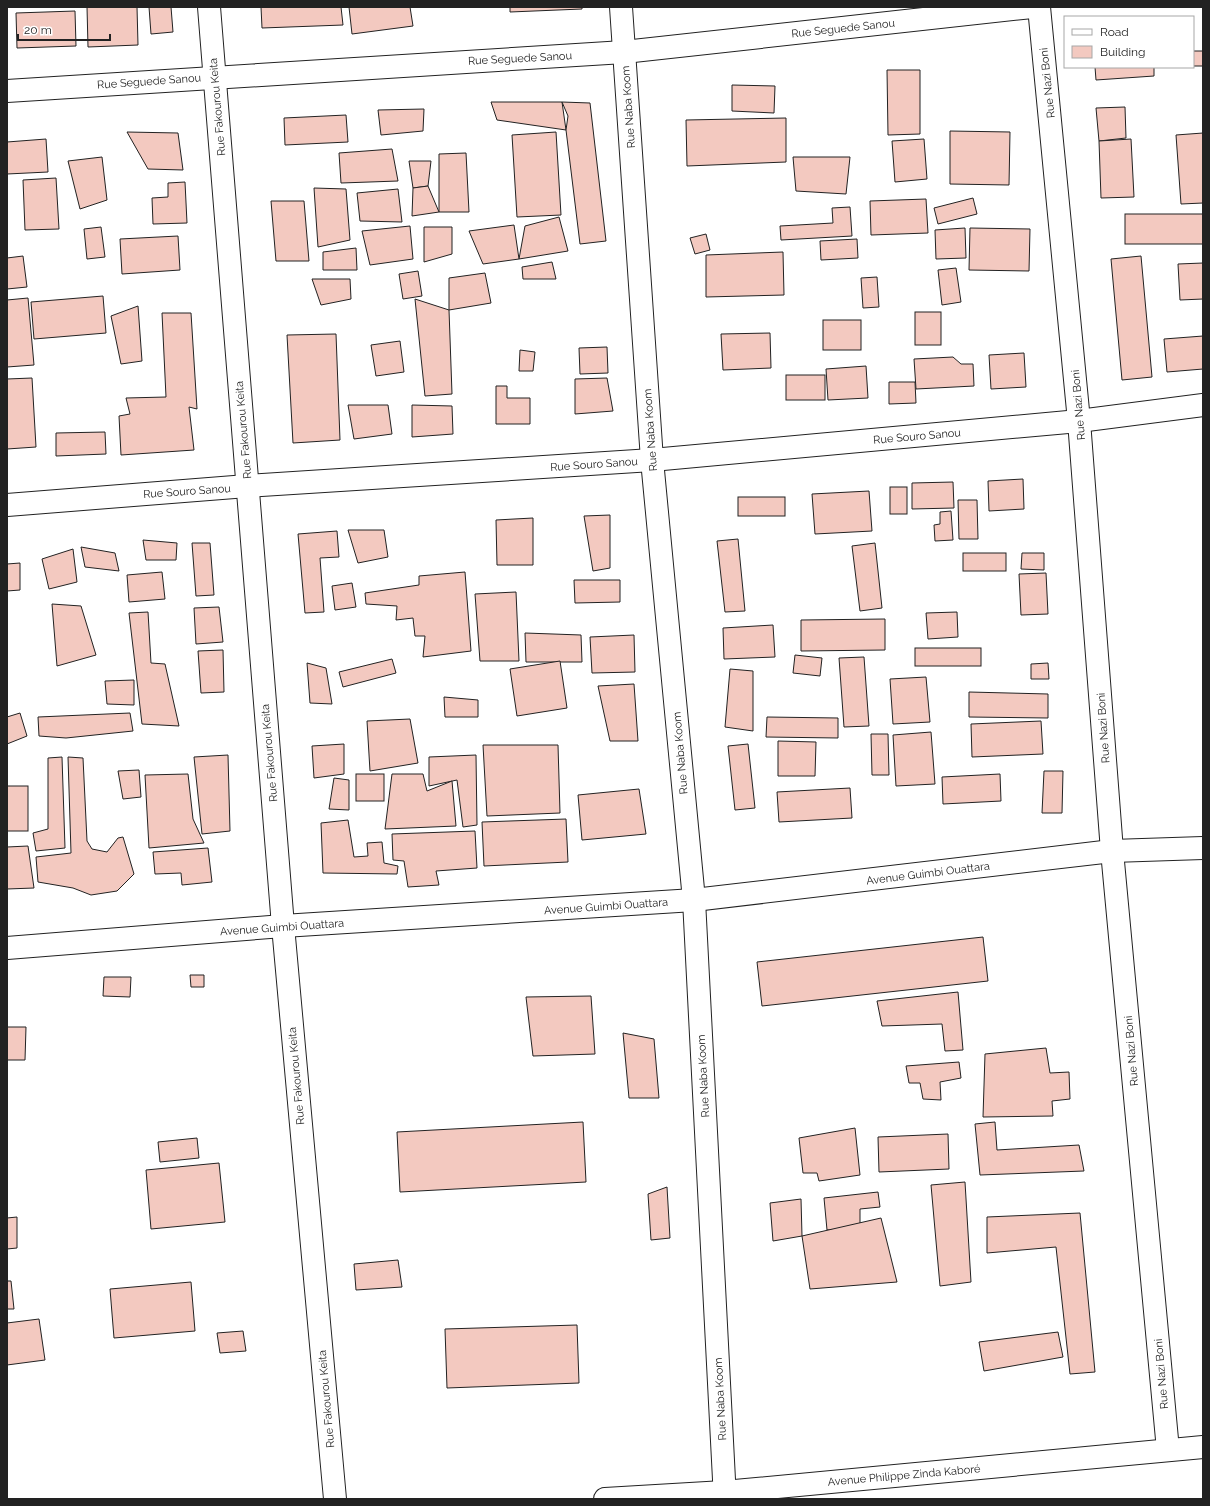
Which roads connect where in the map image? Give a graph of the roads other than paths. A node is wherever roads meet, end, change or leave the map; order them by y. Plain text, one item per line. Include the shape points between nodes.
1 (209, 7) edge
2 (621, 7) edge
3 (1032, 7) edge
4 (1039, 7) edge
5 (624, 52) junction
6 (215, 77) junction
7 (7, 91) edge
8 (1203, 405) edge
9 (1079, 421) junction
10 (652, 460) junction
11 (247, 486) junction
12 (7, 505) edge
13 (1203, 848) edge
14 (1112, 851) junction
15 (694, 900) junction
16 (282, 926) junction
17 (7, 948) edge
18 (1203, 1447) edge
19 (1168, 1450) junction
20 (725, 1495) edge
21 (335, 1499) edge
22 (605, 1499) edge

1 - 6 street, Rue Fakourou Keita
2 - 5 street, Rue Naba Koom
3 - 5 street, Rue Seguede Sanou
4 - 9 street, Rue Nazi Boni
5 - 6 street, Rue Seguede Sanou
5 - 10 street, Rue Naba Koom
6 - 7 street, Rue Seguede Sanou
6 - 11 street, Rue Fakourou Keita
8 - 9 street, Rue Souro Sanou
9 - 10 street, Rue Souro Sanou
9 - 14 street, Rue Nazi Boni
10 - 11 street, Rue Souro Sanou
10 - 15 street, Rue Naba Koom
11 - 12 street, Rue Souro Sanou
11 - 16 street, Rue Fakourou Keita
13 - 14 street, Avenue Guimbi Ouattara
14 - 15 street, Avenue Guimbi Ouattara
14 - 19 street, Rue Nazi Boni
15 - 16 street, Avenue Guimbi Ouattara
15 - 20 street, Rue Naba Koom
16 - 17 street, Avenue Guimbi Ouattara
16 - 21 street, Rue Fakourou Keita
18 - 19 street, Avenue Philippe Zinda Kaboré
19 - 20 street, Avenue Philippe Zinda Kaboré
20 - 22 street, Avenue Philippe Zinda Kaboré

